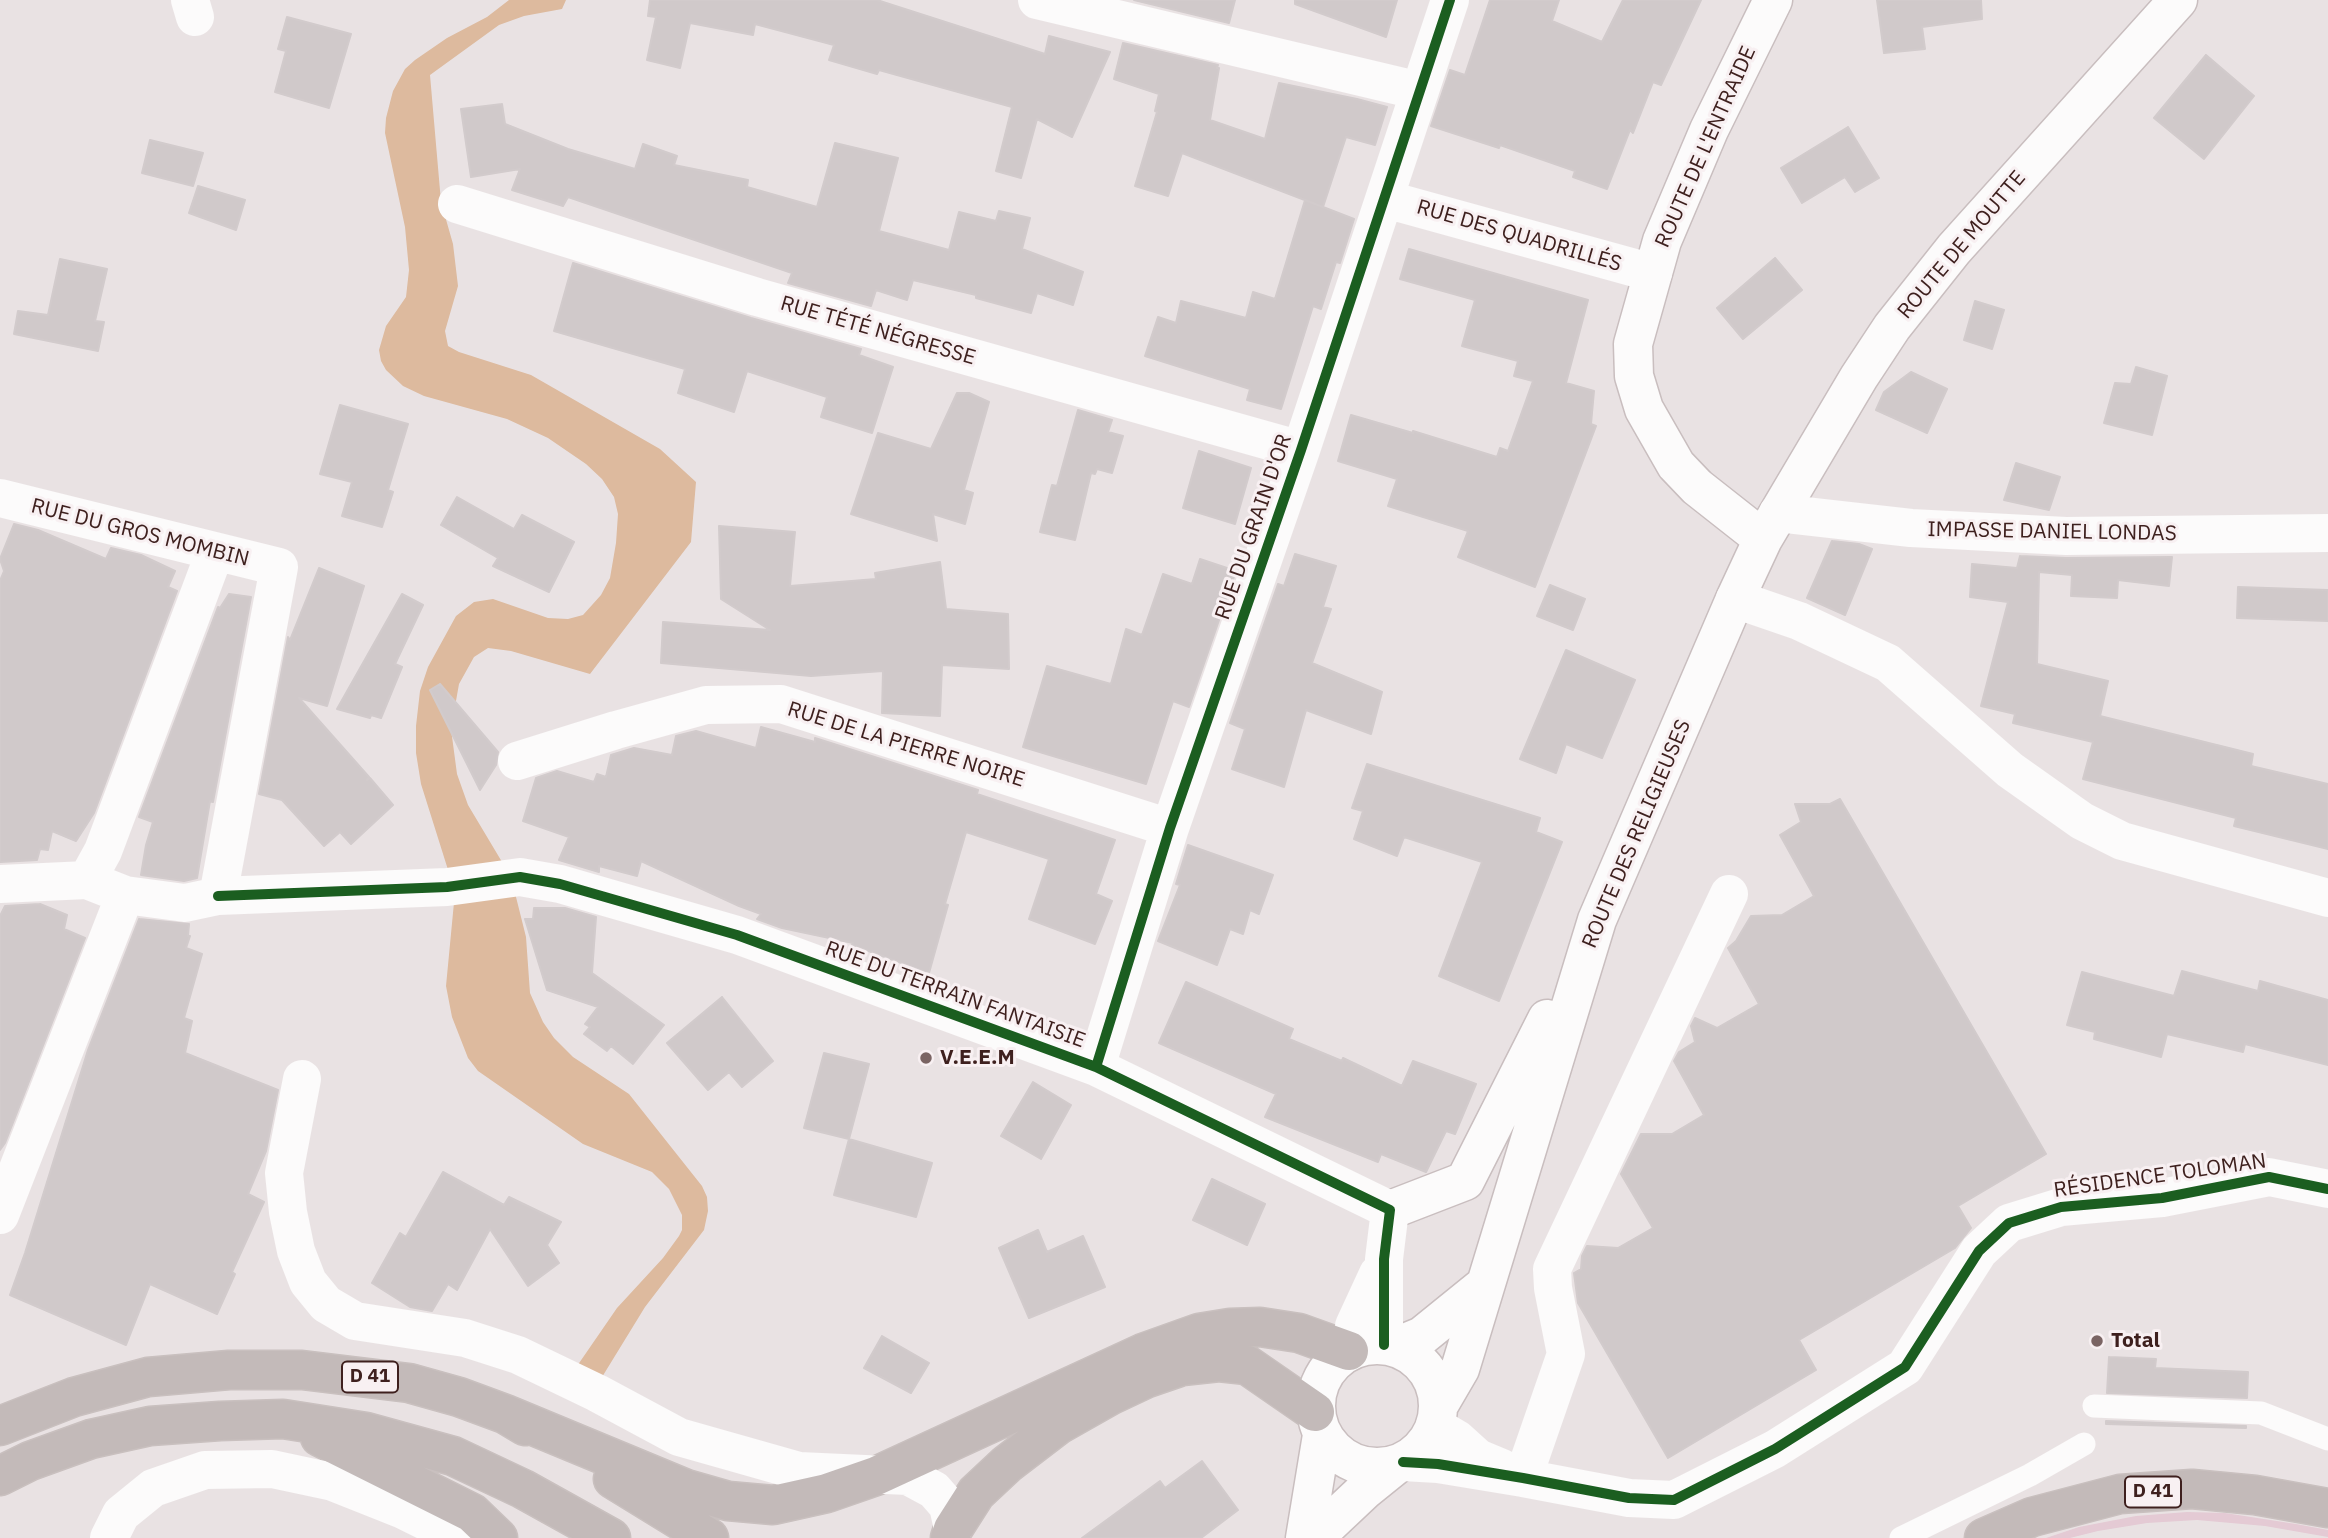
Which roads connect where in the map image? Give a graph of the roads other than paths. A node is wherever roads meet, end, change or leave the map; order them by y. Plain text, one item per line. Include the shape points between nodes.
1 (1037, 0) edge
2 (1450, 0) edge
3 (1773, 0) edge
4 (2178, 0) edge
5 (1420, 91) junction
6 (1385, 199) junction
7 (457, 204) dead end
8 (1653, 273) junction
9 (1301, 450) junction
10 (0, 498) edge
11 (1770, 526) junction
12 (2328, 533) edge
13 (215, 552) junction
14 (1735, 599) junction
15 (517, 761) dead end
16 (1170, 828) junction
17 (87, 880) junction
18 (0, 884) edge
19 (1729, 894) dead end
20 (125, 895) junction
21 (218, 896) junction
22 (2328, 898) edge
23 (1597, 920) junction
24 (1096, 1067) junction
25 (302, 1079) dead end
26 (2328, 1189) edge
27 (1390, 1210) junction
28 (0, 1215) edge
29 (1485, 1285) junction
30 (1370, 1348) junction
31 (2094, 1406) dead end
32 (505, 1414) junction
33 (1437, 1415) junction
34 (283, 1419) junction
35 (1319, 1423) junction
36 (0, 1426) edge
37 (2328, 1439) edge
38 (2084, 1444) dead end
39 (1400, 1463) junction
40 (0, 1476) edge
41 (876, 1476) junction
42 (1523, 1478) junction
43 (2328, 1508) edge
44 (952, 1534) edge
45 (454, 1535) edge
46 (109, 1538) edge
47 (498, 1538) edge
48 (611, 1538) edge
49 (709, 1538) edge
50 (1304, 1538) edge
51 (1314, 1538) edge
52 (1901, 1538) edge
53 (1984, 1538) edge

1 - 5 street
2 - 5 street, RUE DU GRAIN D'OR
3 - 8 street, ROUTE DE L'ENTRAIDE via 1709,130
4 - 11 street, ROUTE DE MOUTTE via 1954,248 1908,307 1858,377
5 - 6 street, RUE DU GRAIN D'OR
6 - 8 street, RUE DES QUADRILLÉS
6 - 9 street, RUE DU GRAIN D'OR
7 - 9 street, RUE TÉTÉ NÉGRESSE via 757,297
8 - 11 street, ROUTE DE L'ENTRAIDE via 1633,344 1634,376 1644,409 1676,465 1697,486
9 - 16 street, RUE DU GRAIN D'OR
10 - 13 street, RUE DU GROS MOMBIN
11 - 12 street, IMPASSE DANIEL LONDAS via 2066,536
11 - 14 street, ROUTE DES RELIGIEUSES
13 - 17 street via 103,850
13 - 21 street, RUE DU GROS MOMBIN via 279,567
14 - 22 street via 1799,621 1888,663 2010,771 2081,821 2122,841
14 - 23 street, ROUTE DES RELIGIEUSES
15 - 16 street, RUE DE LA PIERRE NOIRE via 706,705 781,704
16 - 24 street, RUE DU GRAIN D'OR
17 - 18 street
17 - 20 street, RUE DU TERRAIN FANTAISIE
19 - 42 street via 1552,1269 1566,1354
20 - 21 street, RUE DU TERRAIN FANTAISIE via 185,903
20 - 28 street
21 - 24 street, RUE DU TERRAIN FANTAISIE via 447,887 520,877 560,884 737,935
23 - 27 street via 1465,1181
23 - 29 street, ROUTE DES RELIGIEUSES
24 - 27 street, RUE DU TERRAIN FANTAISIE
25 - 41 street via 284,1173 288,1212 308,1282 327,1304 355,1321 465,1338 518,1355 679,1437 799,1471
26 - 42 street, RÉSIDENCE TOLOMAN via 2269,1177 2162,1198 2061,1206 2009,1223 1979,1251 1905,1367 1775,1449 1674,1500 1629,1498
27 - 30 street
29 - 30 street via 1422,1336
29 - 33 street, ROUTE DES RELIGIEUSES via 1460,1369
30 - 33 street via 1409,1353 1431,1375 1437,1390
30 - 35 street via 1334,1362 1322,1377 1316,1393
30 - 41 highway via 1260,1327 1199,1333 1143,1353
31 - 37 lane via 2261,1413
32 - 36 highway, D 41 via 410,1382 302,1370 229,1370 148,1377 74,1397
32 - 41 highway via 686,1489 728,1501 773,1505
32 - 49 highway, D 41
33 - 39 street via 1423,1447
33 - 42 street via 1478,1458
34 - 40 highway via 150,1426 91,1439
34 - 47 highway via 472,1513
34 - 48 highway via 366,1432 453,1456
35 - 39 street via 1332,1449 1345,1459 1379,1468
35 - 44 highway via 1247,1365 1182,1366 1111,1395 1058,1425 976,1493
35 - 50 street
38 - 52 lane
39 - 42 street via 1438,1464
39 - 51 street
41 - 44 street via 908,1476 934,1490 948,1506
43 - 53 highway, D 41 via 2192,1489 2120,1494 2032,1517
45 - 46 street via 333,1482 272,1469 205,1470 153,1488 121,1514

